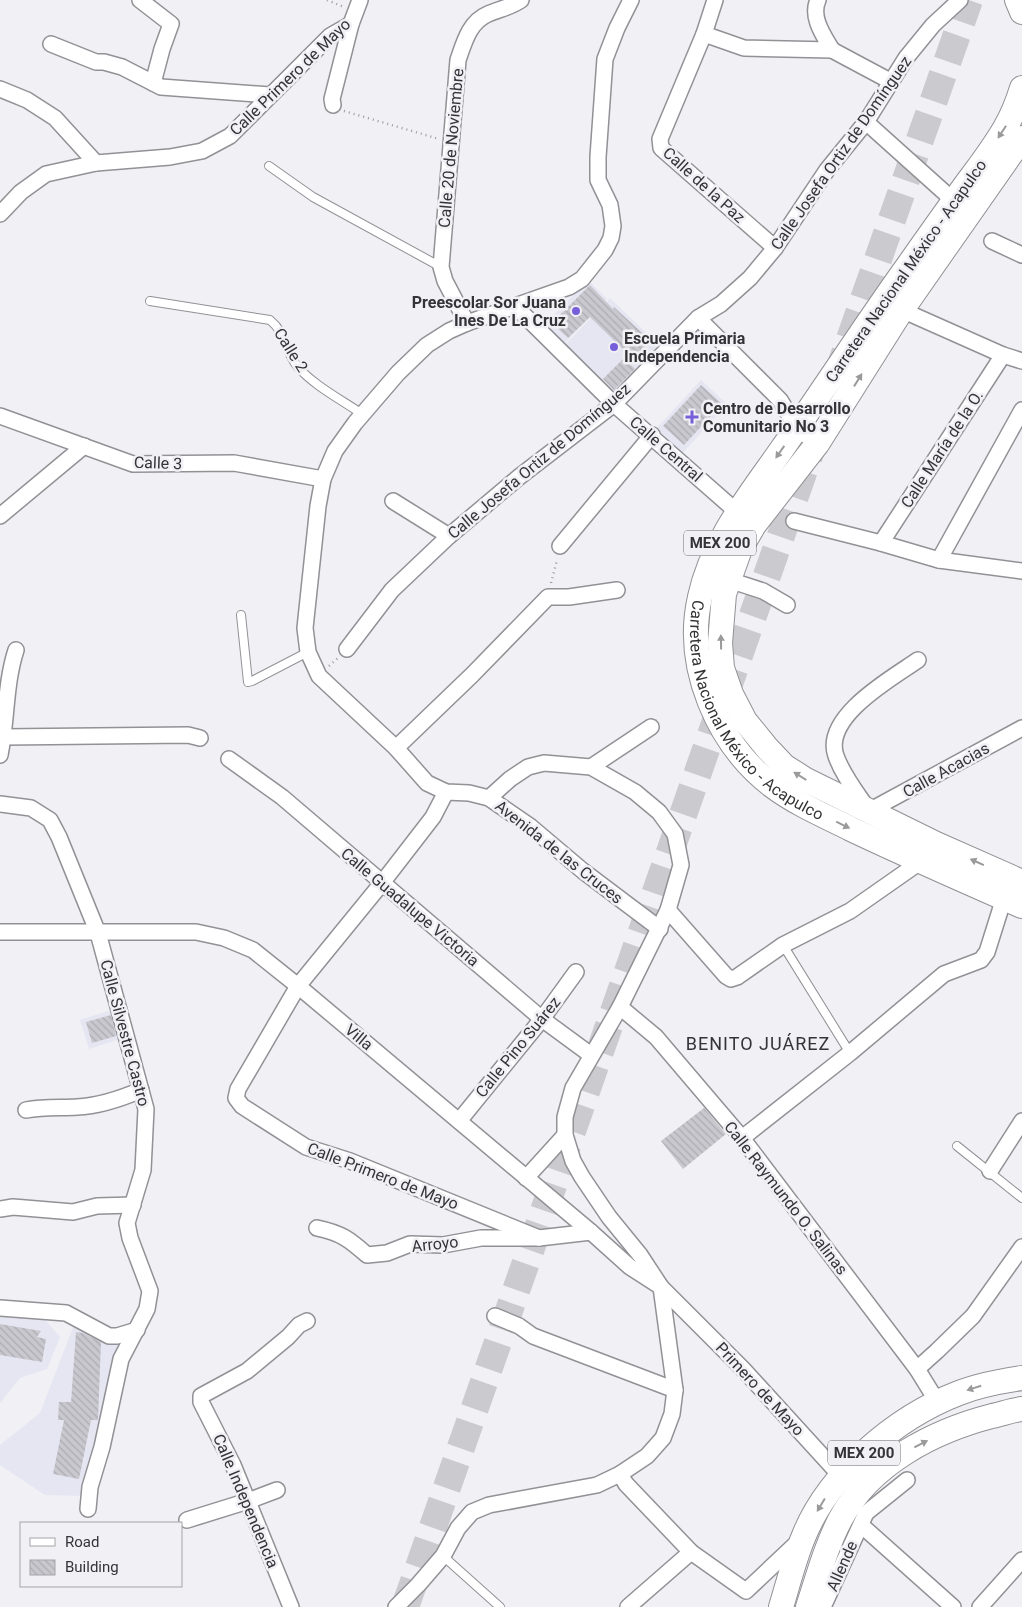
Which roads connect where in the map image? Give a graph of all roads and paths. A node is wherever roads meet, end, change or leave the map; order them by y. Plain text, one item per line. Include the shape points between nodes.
1 (140, 0) edge
2 (360, 0) edge
3 (521, 0) edge
4 (631, 0) edge
5 (714, 0) edge
6 (818, 0) edge
7 (960, 0) edge
8 (1017, 0) edge
9 (1022, 12) edge
10 (351, 24) junction
11 (704, 34) junction
12 (51, 44) dead end
13 (832, 50) junction
14 (890, 81) junction
15 (153, 83) junction
16 (1022, 88) edge
17 (0, 89) edge
18 (270, 95) junction
19 (333, 105) joint
20 (866, 122) junction
21 (1022, 138) edge
22 (450, 143) junction
23 (96, 163) junction
24 (269, 166) dead end
25 (954, 201) junction
26 (0, 214) edge
27 (992, 242) dead end
28 (775, 248) junction
29 (1022, 255) edge
30 (441, 267) junction
31 (150, 301) dead end
32 (892, 306) junction
33 (516, 307) junction
34 (698, 318) junction
35 (467, 323) junction
36 (1002, 355) junction
37 (1022, 361) edge
38 (614, 404) junction
39 (1022, 410) edge
40 (362, 414) junction
41 (0, 416) edge
42 (797, 428) junction
43 (652, 435) junction
44 (817, 444) junction
45 (84, 446) junction
46 (323, 479) junction
47 (393, 501) dead end
48 (0, 516) edge
49 (746, 519) junction
50 (794, 521) dead end
51 (449, 536) junction
52 (881, 543) junction
53 (560, 546) joint
54 (939, 560) junction
55 (1022, 571) edge
56 (729, 580) junction
57 (617, 590) dead end
58 (548, 597) junction
59 (787, 605) dead end
60 (241, 615) dead end
61 (347, 649) joint
62 (16, 650) dead end
63 (308, 652) junction
64 (918, 660) dead end
65 (319, 676) junction
66 (651, 727) dead end
67 (1022, 728) edge
68 (4, 737) junction
69 (200, 738) dead end
70 (396, 748) junction
71 (0, 755) edge
72 (229, 759) dead end
73 (591, 767) junction
74 (446, 792) junction
75 (489, 798) junction
76 (0, 804) edge
77 (869, 811) junction
78 (920, 862) junction
79 (1022, 882) edge
80 (382, 883) junction
81 (1013, 902) edge
82 (668, 910) junction
83 (660, 929) junction
84 (0, 932) edge
85 (98, 933) junction
86 (783, 945) junction
87 (576, 972) dead end
88 (298, 986) junction
89 (620, 1007) junction
90 (542, 1019) junction
91 (850, 1053) junction
92 (591, 1055) junction
93 (141, 1090) junction
94 (26, 1110) dead end
95 (459, 1121) junction
96 (1022, 1121) edge
97 (566, 1135) junction
98 (742, 1138) junction
99 (957, 1146) dead end
100 (990, 1171) junction
101 (526, 1178) junction
102 (1022, 1198) edge
103 (133, 1205) junction
104 (0, 1208) edge
105 (317, 1228) dead end
106 (591, 1232) junction
107 (539, 1238) junction
108 (1022, 1247) edge
109 (661, 1287) junction
110 (0, 1308) edge
111 (495, 1316) dead end
112 (307, 1321) dead end
113 (136, 1330) junction
114 (916, 1369) junction
115 (1022, 1378) edge
116 (675, 1390) junction
117 (938, 1403) junction
118 (1022, 1410) edge
119 (620, 1474) junction
120 (841, 1476) junction
121 (907, 1480) dead end
122 (276, 1490) dead end
123 (857, 1494) junction
124 (248, 1501) junction
125 (88, 1510) dead end
126 (187, 1520) dead end
127 (861, 1525) junction
128 (803, 1537) junction
129 (691, 1552) junction
130 (442, 1556) junction
131 (1022, 1560) edge
132 (291, 1607) edge
133 (396, 1607) edge
134 (500, 1607) edge
135 (628, 1607) edge
136 (781, 1607) edge
137 (808, 1607) edge
138 (823, 1607) edge
139 (953, 1607) edge
140 (980, 1607) edge

1 - 15 street via 171,24
2 - 10 street, Calle Primero de Mayo
3 - 22 street, Calle 20 de Noviembre via 475,22 466,37 458,60
4 - 33 street, Avenida de las Cruces via 605,59 598,180 610,205 611,238 582,279
5 - 11 street, Calle de la Paz
6 - 13 street via 818,25
7 - 14 street, Calle Josefa Ortiz de Domínguez via 933,25
8 - 9 main road
10 - 18 street, Calle Primero de Mayo via 330,36
10 - 19 street
11 - 13 street via 744,48
11 - 28 street, Calle de la Paz via 660,139 660,148
12 - 15 street via 96,62 122,67
13 - 14 street
14 - 20 street, Calle Josefa Ortiz de Domínguez
15 - 18 street via 178,90
16 -> 25 main road, Carretera Nacional México - Acapulco / MEX 200 via 1006,127
17 - 23 street via 27,100 55,118
18 - 23 street, Calle Primero de Mayo via 230,136 202,151
19 - 22 path
20 - 25 street
20 - 28 street, Calle Josefa Ortiz de Domínguez via 827,170
21 - 32 main road, Carretera Nacional México - Acapulco / MEX 200
22 - 30 street, Calle 20 de Noviembre
23 - 26 street, Calle Primero de Mayo via 46,174 21,192
24 - 30 lane via 314,197
25 - 32 main road, Carretera Nacional México - Acapulco / MEX 200
27 - 29 street
28 - 34 street, Calle Josefa Ortiz de Domínguez via 743,285 722,304
30 - 35 street, Calle 20 de Noviembre
31 - 40 lane, Calle 2 via 270,320 279,327 295,364 305,375
32 - 36 street
32 - 42 main road, Carretera Nacional México - Acapulco / MEX 200
44 -> 32 main road, Carretera Nacional México - Acapulco / MEX 200
33 - 35 street, Avenida de las Cruces
33 - 38 street, Calle Central
34 - 38 street, Calle Josefa Ortiz de Domínguez
34 - 42 street via 780,400
35 - 40 street, Avenida de las Cruces via 427,345
36 - 37 street
36 - 52 street, Calle María de la O.
38 - 43 street, Calle Central
38 - 51 street, Calle Josefa Ortiz de Domínguez
39 - 54 street
40 - 46 street, Avenida de las Cruces via 335,451
41 - 45 street, Calle 3
42 - 44 street
42 -> 49 main road, Carretera Nacional México - Acapulco / MEX 200
43 - 49 street, Calle Central
43 - 53 street
44 - 49 main road, Carretera Nacional México - Acapulco / MEX 200
45 - 46 street, Calle 3 via 133,464 234,463
45 - 48 street
46 - 63 street, Avenida de las Cruces via 305,628
47 - 51 street
49 - 56 main road, Carretera Nacional México - Acapulco / MEX 200
49 -> 78 main road, Carretera Nacional México - Acapulco / MEX 200 via 722,539 709,567 696,624 698,662 718,720 754,771 775,788
50 - 52 street
51 - 61 street, Calle Josefa Ortiz de Domínguez via 392,590
52 - 54 street
53 - 58 path
54 - 55 street
56 - 59 street via 763,591
77 -> 56 main road, Carretera Nacional México - Acapulco / MEX 200 via 784,766 745,721 722,668 721,618
57 - 58 street
58 - 70 street
60 - 63 lane via 248,682
61 - 65 path
62 - 68 street via 9,676
63 - 65 street, Avenida de las Cruces
64 - 77 street via 856,703 838,728 835,754
65 - 70 street, Avenida de las Cruces
66 - 73 street
67 - 77 street, Calle Acacias
68 - 69 street via 188,735
68 - 71 street
70 - 74 street, Avenida de las Cruces via 427,783
72 - 80 street, Calle Guadalupe Victoria via 282,798
73 - 75 street via 544,763 528,767
73 - 82 street via 635,792 659,812 675,834 682,865
74 - 75 street, Avenida de las Cruces
74 - 80 street via 433,817
75 - 83 street, Avenida de las Cruces via 531,827
76 - 85 street, Calle Silvestre Castro via 31,808 50,820
79 -> 77 main road, Carretera Nacional México - Acapulco / MEX 200
78 - 81 main road, Carretera Nacional México - Acapulco / MEX 200
78 - 86 street via 850,911
80 - 88 street
80 - 90 street, Calle Guadalupe Victoria
81 - 91 street via 981,960 944,974
82 - 83 street
82 - 86 street via 731,980
83 - 89 street
84 - 85 street, Villa
85 - 88 street, Villa via 196,932 224,938 253,950
85 - 93 street, Calle Silvestre Castro
86 - 91 lane
87 - 90 street, Calle Pino Suárez
88 - 95 street, Villa
88 - 107 street, Calle Primero de Mayo via 238,1089 236,1098 242,1106 306,1147 350,1160
89 - 92 street
89 - 98 street, Calle Raymundo O. Salinas via 656,1037
90 - 92 street, Calle Guadalupe Victoria
90 - 95 street, Calle Pino Suárez
91 - 98 street
92 - 97 street via 573,1088 565,1117
93 - 94 street via 99,1105
93 - 103 street, Calle Silvestre Castro via 146,1109 143,1170
95 - 101 street, Villa
96 - 100 street
97 - 101 street
97 - 109 street via 573,1161 582,1177
98 - 114 street, Calle Raymundo O. Salinas
99 - 100 lane
100 - 102 lane
101 - 106 street, Villa
103 - 104 street via 97,1206 72,1212
103 - 113 street, Calle Silvestre Castro via 128,1230 150,1291 147,1309
105 - 107 street, Arroyo via 344,1236 367,1255 387,1253 410,1244 443,1245 481,1238
106 - 107 street, Arroyo
106 - 109 street, Villa via 630,1267
108 - 114 street via 973,1316
109 - 116 street
109 - 120 street, Primero de Mayo via 743,1369
110 - 113 street via 66,1313 109,1336
111 - 116 street via 533,1336
112 - 124 street, Calle Independencia via 247,1370 201,1396
113 - 125 street, Calle Silvestre Castro via 121,1359 90,1487
114 - 117 street, Calle Raymundo O. Salinas
115 -> 117 main road, MEX 200 via 959,1393
116 - 119 street via 672,1414 662,1438 647,1456
117 - 120 main road, MEX 200 via 890,1430
123 -> 118 main road, MEX 200 via 882,1469 916,1446 953,1428
119 - 129 street
119 - 130 street via 597,1484 489,1505 472,1512 458,1528
120 - 123 street, Primero de Mayo
120 -> 128 main road, MEX 200
121 - 127 street, Allende via 871,1509
122 - 124 street
123 - 137 main road, MEX 200 via 841,1517 828,1546
124 - 126 street
124 - 132 street, Calle Independencia
127 - 138 street, Allende
127 - 139 street
128 - 129 street via 746,1591
128 - 136 main road, MEX 200
129 - 135 street
130 - 133 street
130 - 134 lane
131 - 140 street

